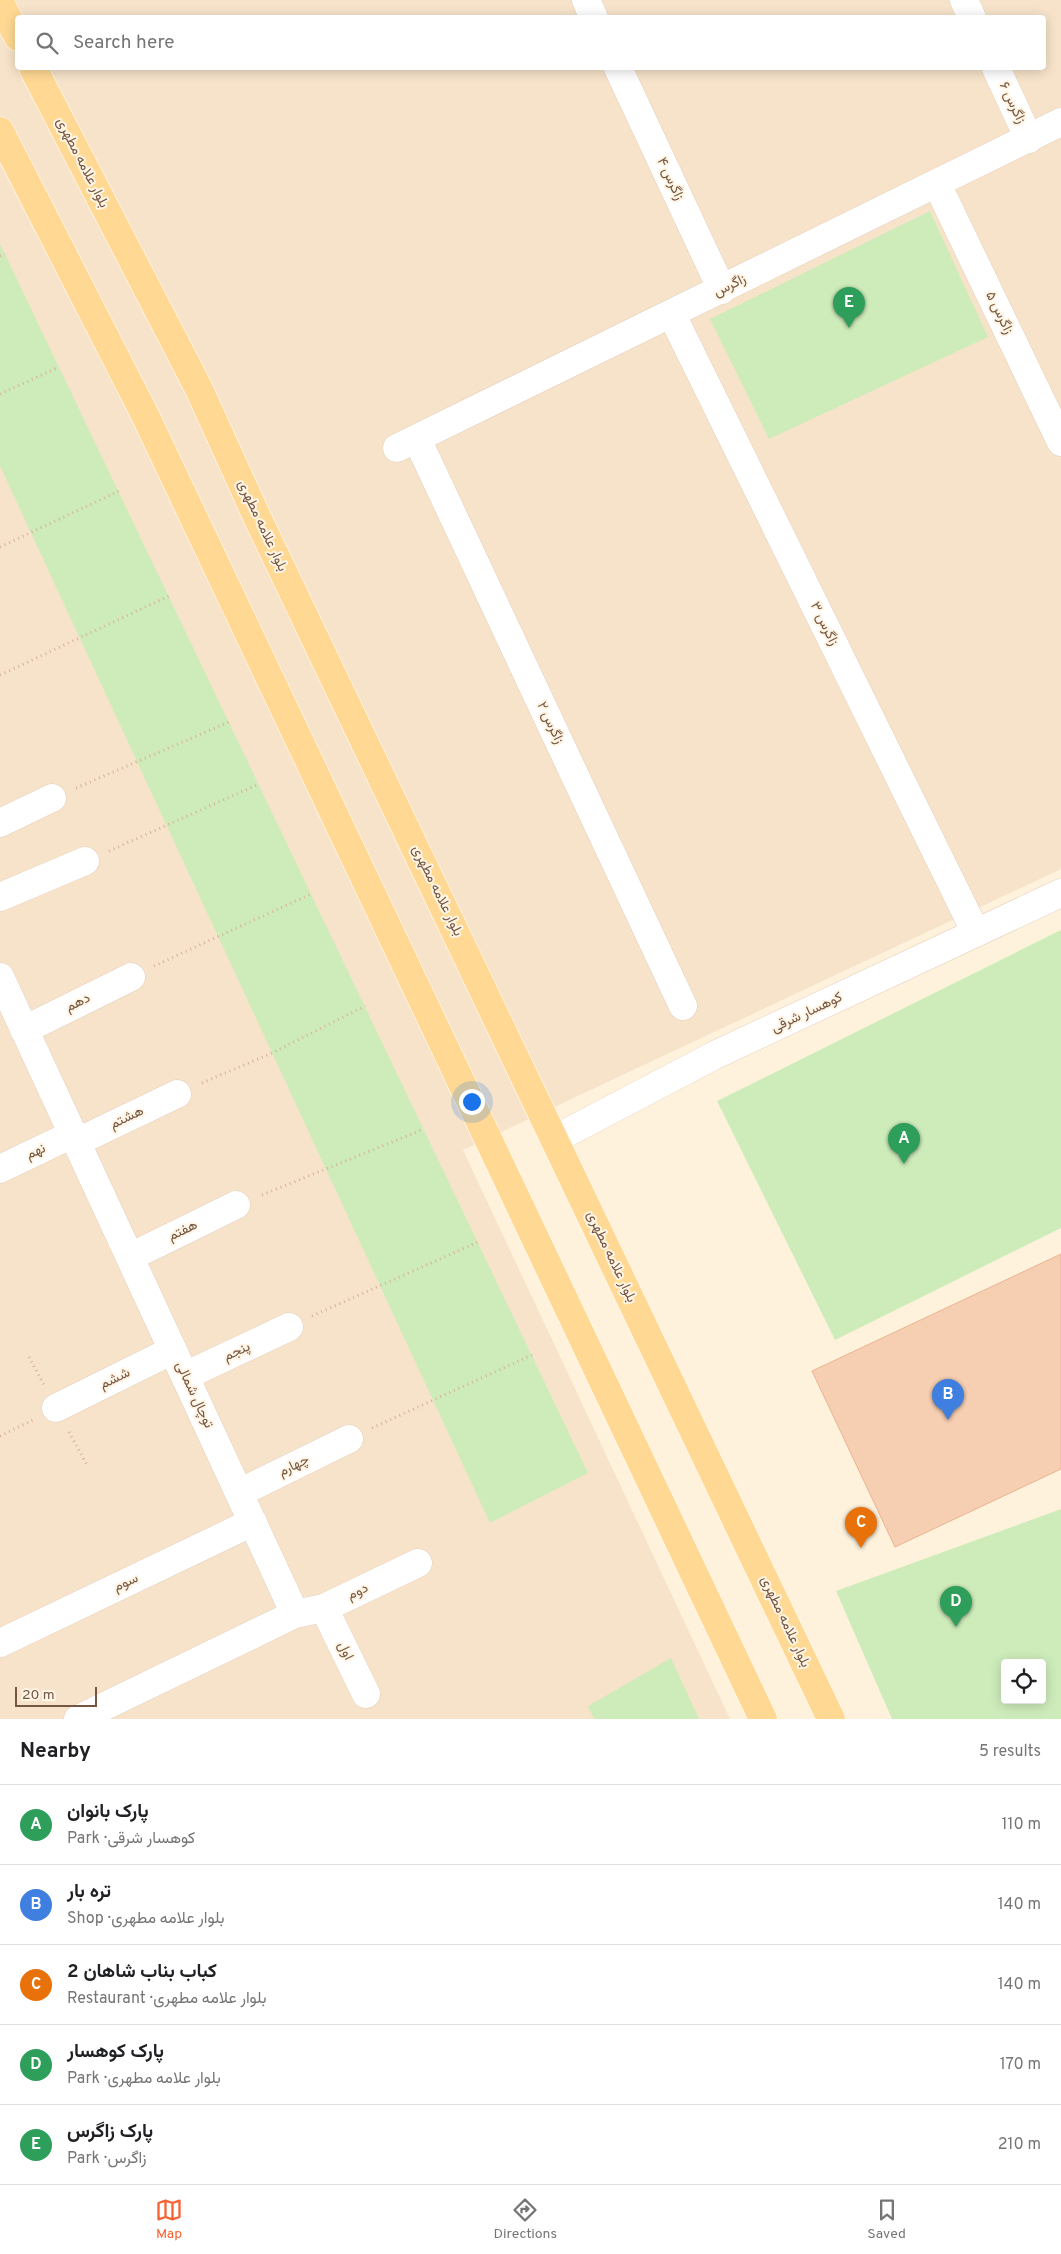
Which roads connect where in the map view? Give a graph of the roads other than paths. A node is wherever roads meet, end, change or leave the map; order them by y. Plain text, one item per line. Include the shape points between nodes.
1 (586, 0) edge
2 (964, 0) edge
3 (0, 3) edge
4 (593, 15) edge
5 (971, 15) edge
6 (15, 31) edge
7 (34, 70) edge
8 (619, 70) edge
9 (997, 70) edge
10 (1061, 122) edge
11 (0, 131) edge
12 (1029, 139) junction
13 (936, 184) junction
14 (722, 290) junction
15 (672, 315) junction
16 (1061, 442) edge
17 (407, 444) joint
18 (52, 798) road end
19 (0, 823) edge
20 (85, 861) road end
21 (1061, 893) edge
22 (0, 897) edge
23 (976, 934) junction
24 (0, 977) edge
25 (131, 977) road end
26 (683, 1006) dead end
27 (24, 1030) junction
28 (177, 1094) road end
29 (75, 1138) junction
30 (555, 1139) junction
31 (0, 1169) edge
32 (236, 1206) road end
33 (130, 1257) junction
34 (289, 1327) road end
35 (173, 1350) junction
36 (185, 1376) junction
37 (56, 1408) road end
38 (349, 1439) road end
39 (239, 1493) junction
40 (253, 1522) junction
41 (418, 1564) dead end
42 (324, 1608) junction
43 (295, 1614) junction
44 (0, 1643) edge
45 (366, 1694) dead end
46 (92, 1716) edge
47 (763, 1719) edge
48 (831, 1719) edge

1 - 4 street
2 - 5 street
3 - 6 main road
7 - 30 main road, بلوار علامه مطهری via 198,387
8 - 14 street, زاگرس ۴
9 - 12 street, زاگرس ۶
10 - 12 street, زاگرس
11 - 47 main road via 145,415
12 - 13 street, زاگرس
13 - 14 street, زاگرس
13 - 16 street, زاگرس ۵
14 - 15 street, زاگرس
15 - 17 street, زاگرس
15 - 23 street, زاگرس ۳
17 - 26 street, زاگرس ۲
18 - 19 street
20 - 22 street
21 - 23 street, کوهسار شرقی
23 - 30 street, کوهسار شرقی via 716,1056
24 - 27 street, توچال شمالی
25 - 27 street, دهم
27 - 29 street, توچال شمالی
28 - 29 street, هشتم
29 - 31 street, نهم
29 - 33 street, توچال شمالی
30 - 48 main road, بلوار علامه مطهری
32 - 33 street, هفتم
33 - 35 street, توچال شمالی
34 - 36 street, پنجم
35 - 36 street, توچال شمالی
35 - 37 street, ششم
36 - 39 street, توچال شمالی
38 - 39 street, چهارم
39 - 40 street, توچال شمالی
40 - 43 street, توچال شمالی
40 - 44 street, سوم
41 - 42 street, دوم
42 - 43 street, دوم
42 - 45 street, اول
43 - 46 street

